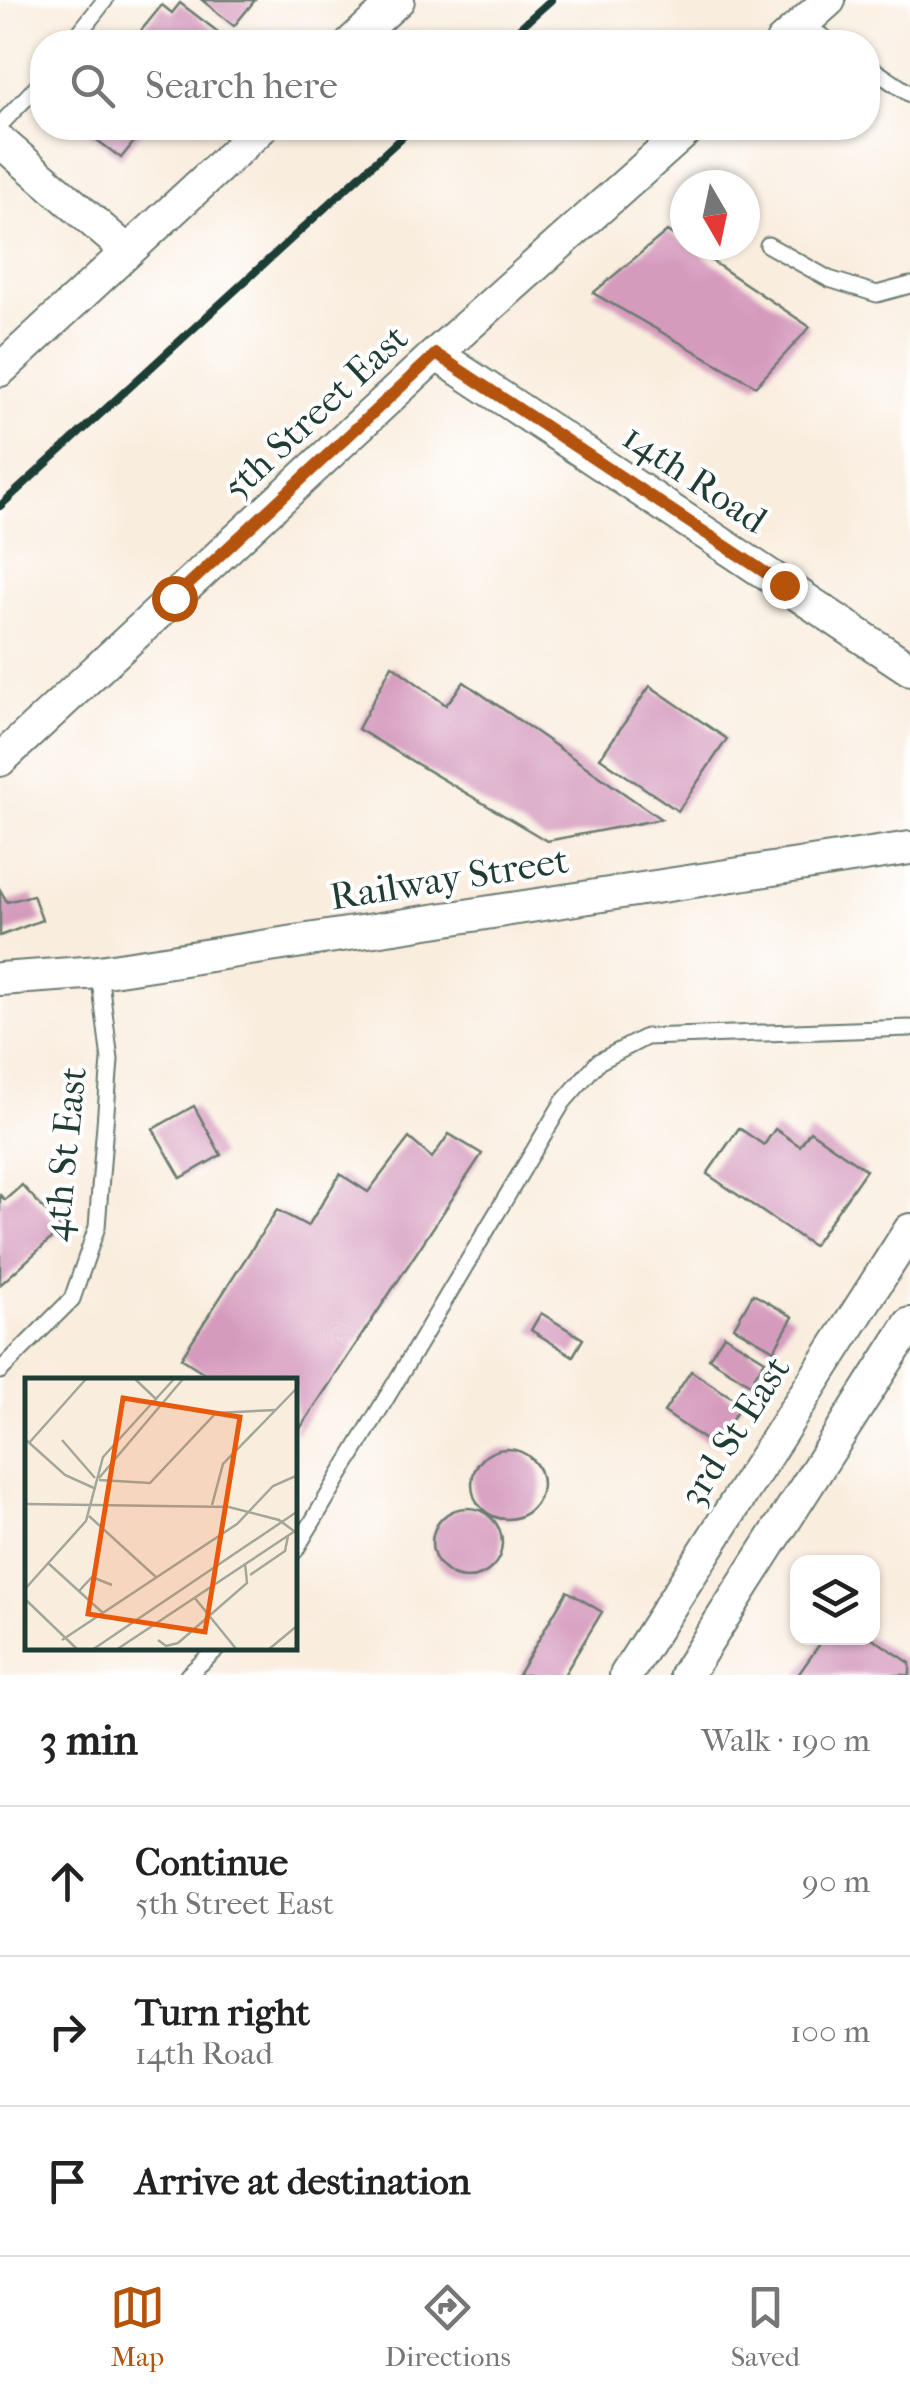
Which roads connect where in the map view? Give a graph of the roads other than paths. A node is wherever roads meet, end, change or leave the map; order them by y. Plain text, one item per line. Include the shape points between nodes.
1 (105, 0) edge
2 (398, 0) edge
3 (828, 0) edge
4 (81, 30) edge
5 (365, 30) edge
6 (795, 30) edge
7 (880, 74) edge
8 (30, 94) edge
9 (910, 94) edge
10 (0, 125) edge
11 (247, 140) edge
12 (676, 140) edge
13 (0, 141) edge
14 (768, 245) dead end
15 (128, 251) junction
16 (910, 285) edge
17 (436, 354) junction
18 (0, 370) edge
19 (910, 669) edge
20 (0, 760) edge
21 (910, 848) edge
22 (99, 972) junction
23 (0, 980) edge
24 (910, 1028) edge
25 (910, 1230) edge
26 (910, 1324) edge
27 (0, 1371) edge
28 (298, 1546) edge
29 (216, 1650) edge
30 (188, 1675) edge
31 (626, 1675) edge
32 (686, 1675) edge

1 - 4 lane
2 - 5 street
3 - 6 street
7 - 9 lane
8 - 10 lane
11 - 15 street
12 - 17 street, 5th Street East
13 - 15 street
14 - 16 lane via 878,294
15 - 18 street
17 - 19 street, 14th Road
17 - 20 street, 5th Street East
21 - 22 street, Railway Street
22 - 23 street, Railway Street
22 - 27 lane, 4th St East via 110,1060 97,1227 72,1299
24 - 28 lane via 646,1037 598,1062 563,1102
25 - 31 street, 3rd St East
26 - 32 street
29 - 30 lane

